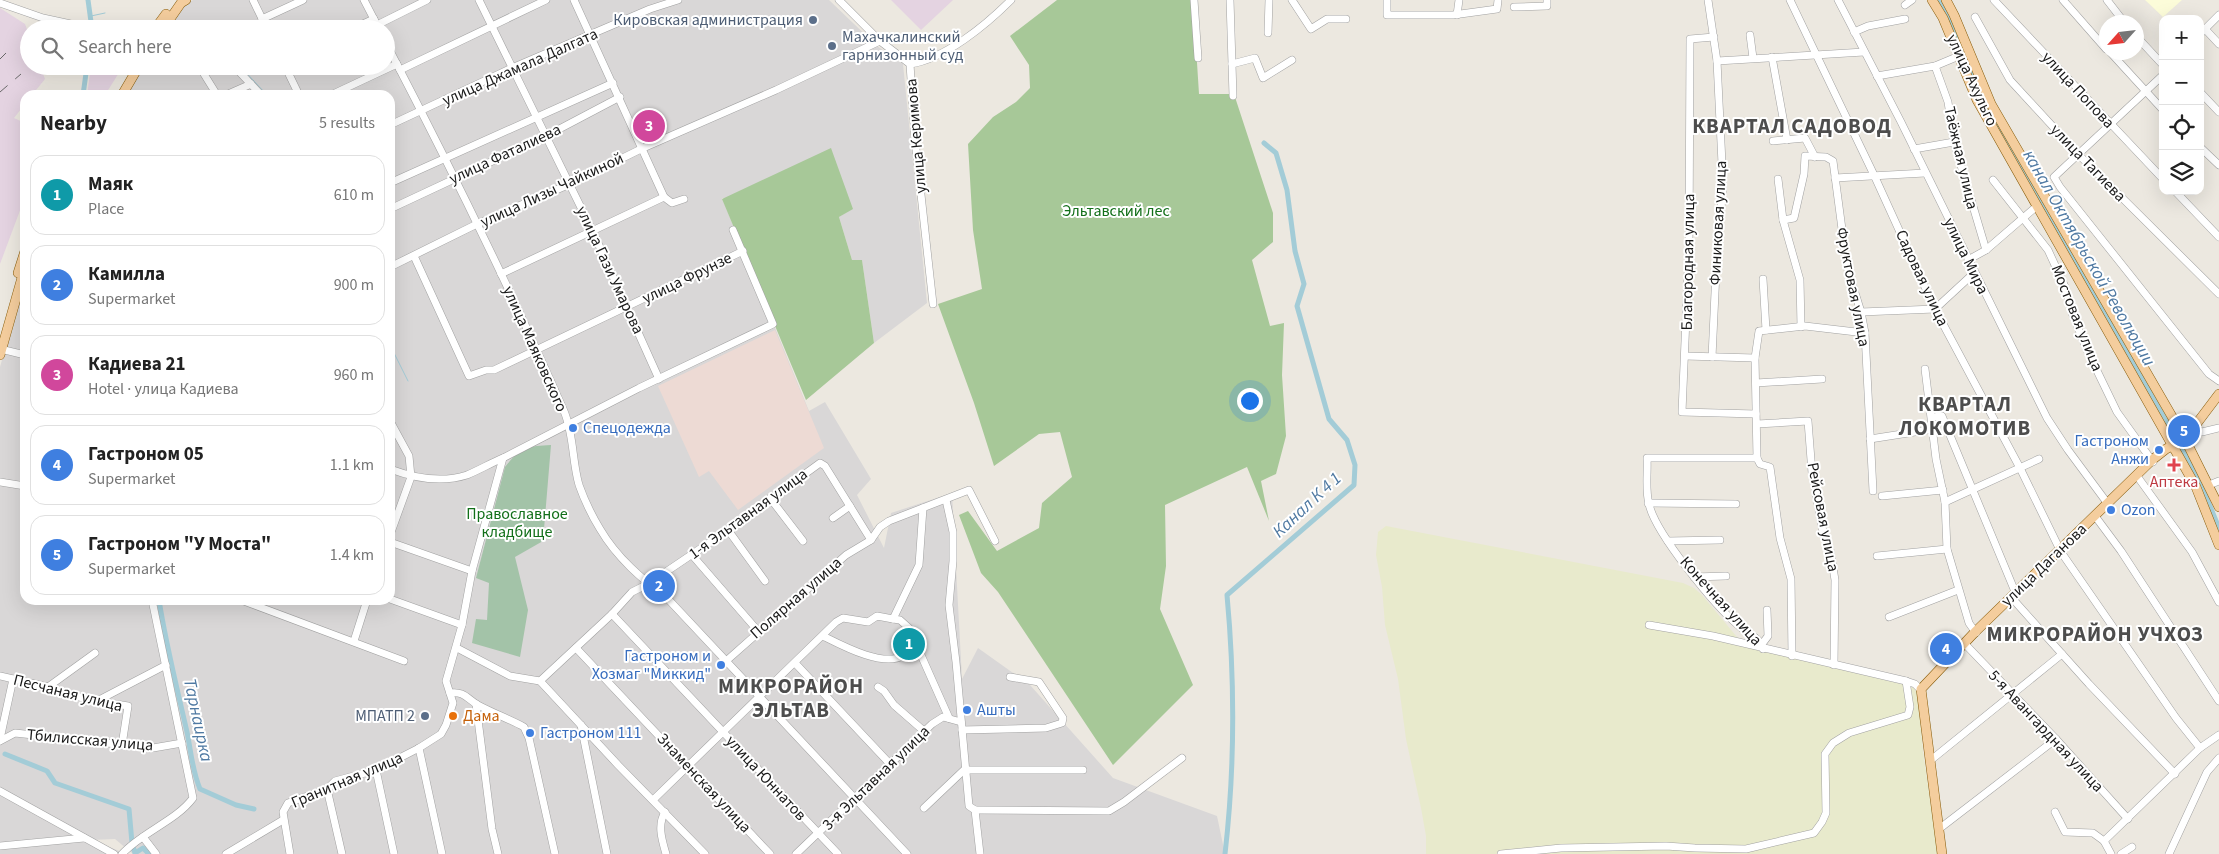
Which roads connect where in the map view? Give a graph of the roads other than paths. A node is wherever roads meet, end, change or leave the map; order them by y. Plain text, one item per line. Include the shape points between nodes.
1 (253, 0) edge
2 (303, 0) edge
3 (364, 0) edge
4 (428, 0) edge
5 (479, 0) edge
6 (546, 0) edge
7 (574, 0) edge
8 (678, 0) edge
9 (839, 0) edge
10 (1011, 0) edge
11 (1194, 0) edge
12 (1230, 0) edge
13 (1269, 0) edge
14 (1292, 0) edge
15 (1387, 0) edge
16 (1459, 0) edge
17 (1498, 0) edge
18 (1708, 0) edge
19 (1790, 0) edge
20 (1838, 0) edge
21 (1912, 0) edge
22 (1932, 0) edge
23 (1946, 0) edge
24 (1994, 0) edge
25 (2063, 0) edge
26 (2107, 0) edge
27 (181, 1) edge
28 (0, 3) edge
29 (1547, 3) edge
30 (1905, 5) dead end
31 (1514, 8) dead end
32 (1457, 15) junction
33 (2119, 15) edge
34 (2219, 15) edge
35 (1975, 17) dead end
36 (262, 19) joint
37 (1346, 19) dead end
38 (1905, 19) dead end
39 (52, 20) edge
40 (163, 20) edge
41 (169, 20) edge
42 (374, 20) edge
43 (385, 20) edge
44 (491, 26) junction
45 (2204, 31) edge
46 (1854, 32) junction
47 (1268, 33) dead end
48 (2204, 33) edge
49 (1750, 35) dead end
50 (591, 36) junction
51 (1714, 36) junction
52 (880, 40) junction
53 (2099, 41) edge
54 (2219, 44) edge
55 (2144, 45) edge
56 (1864, 52) junction
57 (1816, 54) junction
58 (1959, 56) junction
59 (1772, 57) junction
60 (1198, 58) dead end
61 (1753, 58) junction
62 (395, 60) edge
63 (1292, 60) dead end
64 (2117, 60) edge
65 (1717, 61) junction
66 (2159, 61) edge
67 (910, 64) junction
68 (1232, 64) junction
69 (1935, 66) junction
70 (399, 67) junction
71 (512, 68) junction
72 (395, 69) edge
73 (127, 75) edge
74 (134, 75) edge
75 (205, 75) edge
76 (242, 75) edge
77 (289, 75) edge
78 (380, 75) edge
79 (1877, 76) junction
80 (2159, 79) edge
81 (614, 83) junction
82 (251, 84) junction
83 (118, 90) edge
84 (125, 90) edge
85 (214, 90) edge
86 (237, 90) edge
87 (256, 90) edge
88 (297, 90) edge
89 (344, 90) edge
90 (2145, 92) junction
91 (1233, 96) dead end
92 (2204, 96) edge
93 (620, 97) junction
94 (2159, 106) edge
95 (421, 110) junction
96 (2219, 112) edge
97 (538, 117) junction
98 (395, 123) edge
99 (2110, 124) junction
100 (546, 136) junction
101 (1773, 140) dead end
102 (1787, 140) junction
103 (1954, 142) junction
104 (643, 148) junction
105 (1914, 149) junction
106 (2203, 150) edge
107 (2079, 155) junction
108 (1815, 157) junction
109 (444, 158) junction
110 (2219, 165) edge
111 (1925, 173) junction
112 (1874, 175) junction
113 (2159, 175) edge
114 (454, 178) junction
115 (1836, 178) junction
116 (1778, 179) dead end
117 (1993, 180) dead end
118 (395, 181) edge
119 (570, 184) junction
120 (2179, 195) edge
121 (664, 197) junction
122 (684, 198) dead end
123 (2037, 206) junction
124 (395, 207) edge
125 (2022, 218) junction
126 (1783, 220) junction
127 (478, 224) junction
128 (733, 230) dead end
129 (593, 232) junction
130 (2219, 237) edge
131 (1986, 250) junction
132 (743, 251) junction
133 (414, 256) junction
134 (1968, 260) junction
135 (395, 264) edge
136 (20, 269) edge
137 (1974, 273) junction
138 (501, 274) junction
139 (1763, 279) dead end
140 (20, 285) edge
141 (2219, 294) edge
142 (933, 304) dead end
143 (628, 306) junction
144 (1935, 309) junction
145 (1861, 312) junction
146 (1801, 327) junction
147 (1762, 330) junction
148 (1865, 333) junction
149 (0, 336) edge
150 (536, 349) junction
151 (0, 351) edge
152 (20, 353) edge
153 (1685, 356) junction
154 (1712, 357) junction
155 (1755, 358) junction
156 (1925, 369) dead end
157 (659, 379) junction
158 (1822, 379) dead end
159 (2219, 381) edge
160 (1756, 383) junction
161 (2219, 395) edge
162 (1756, 414) junction
163 (1932, 417) junction
164 (569, 423) junction
165 (1756, 424) junction
166 (2194, 428) junction
167 (2219, 428) edge
168 (1934, 429) junction
169 (395, 430) edge
170 (1870, 439) junction
171 (2186, 440) junction
172 (2173, 447) junction
173 (503, 458) junction
174 (1757, 458) junction
175 (2039, 459) dead end
176 (2152, 461) junction
177 (2020, 468) junction
178 (395, 472) edge
179 (2138, 476) junction
180 (411, 477) junction
181 (2219, 481) edge
182 (0, 482) edge
183 (20, 485) edge
184 (2210, 485) junction
185 (1943, 490) junction
186 (1972, 490) junction
187 (1873, 491) dead end
188 (1882, 496) dead end
189 (770, 498) junction
190 (946, 500) junction
191 (1945, 502) junction
192 (1648, 503) junction
193 (2108, 503) junction
194 (1736, 504) dead end
195 (850, 506) junction
196 (2219, 507) edge
197 (923, 508) junction
198 (2095, 516) junction
199 (833, 518) dead end
200 (395, 521) edge
201 (728, 530) junction
202 (871, 540) junction
203 (1720, 540) dead end
204 (803, 541) dead end
205 (995, 541) dead end
206 (1668, 541) junction
207 (395, 544) edge
208 (2219, 545) edge
209 (1947, 548) junction
210 (2061, 552) junction
211 (692, 555) junction
212 (1876, 556) dead end
213 (472, 571) junction
214 (1726, 576) dead end
215 (1694, 577) junction
216 (766, 581) dead end
217 (648, 584) junction
218 (1958, 590) junction
219 (2014, 595) junction
220 (395, 601) edge
221 (2219, 602) edge
222 (153, 605) edge
223 (255, 605) edge
224 (365, 605) edge
225 (1767, 610) dead end
226 (612, 614) junction
227 (1889, 617) dead end
228 (893, 619) junction
229 (462, 625) junction
230 (1649, 625) dead end
231 (758, 631) junction
232 (1976, 632) junction
233 (823, 636) junction
234 (354, 641) junction
235 (1964, 644) junction
236 (1763, 646) junction
237 (456, 648) junction
238 (576, 648) junction
239 (95, 653) dead end
240 (2062, 654) junction
241 (903, 656) dead end
242 (1792, 656) junction
243 (404, 661) dead end
244 (725, 662) junction
245 (795, 663) junction
246 (166, 665) junction
247 (1834, 665) junction
248 (0, 676) edge
249 (1010, 677) dead end
250 (13, 679) junction
251 (540, 680) junction
252 (1906, 681) junction
253 (48, 686) junction
254 (878, 687) dead end
255 (1921, 689) junction
256 (450, 693) junction
257 (2013, 694) junction
258 (758, 697) junction
259 (97, 701) junction
260 (2219, 702) edge
261 (476, 704) junction
262 (948, 718) junction
263 (580, 724) junction
264 (961, 726) junction
265 (723, 732) junction
266 (925, 732) junction
267 (2219, 735) edge
268 (2056, 739) junction
269 (0, 740) edge
270 (182, 743) junction
271 (122, 745) junction
272 (419, 748) junction
273 (2200, 748) junction
274 (1182, 758) dead end
275 (2219, 758) edge
276 (1930, 760) junction
277 (890, 764) junction
278 (689, 766) junction
279 (376, 770) junction
280 (964, 770) junction
281 (1083, 770) dead end
282 (2175, 774) junction
283 (327, 789) junction
284 (0, 791) edge
285 (855, 797) junction
286 (653, 800) junction
287 (924, 808) dead end
288 (975, 810) junction
289 (665, 812) junction
290 (2055, 812) dead end
291 (2128, 819) junction
292 (283, 820) junction
293 (1940, 828) junction
294 (818, 833) junction
295 (143, 837) junction
296 (85, 838) junction
297 (2104, 841) junction
298 (0, 846) edge
299 (2132, 847) dead end
300 (102, 851) edge
301 (114, 854) edge
302 (122, 854) edge
303 (156, 854) edge
304 (226, 854) edge
305 (290, 854) edge
306 (342, 854) edge
307 (394, 854) edge
308 (442, 854) edge
309 (498, 854) edge
310 (555, 854) edge
311 (608, 854) edge
312 (666, 854) edge
313 (704, 854) edge
314 (770, 854) edge
315 (796, 854) edge
316 (838, 854) edge
317 (907, 854) edge
318 (980, 854) edge
319 (1501, 854) edge
320 (1943, 854) edge
321 (2111, 854) edge
322 (2121, 854) edge
323 (2169, 854) edge

1 - 36 street
2 - 36 street
3 - 42 street
4 - 43 street
5 - 44 street, улица Гази Умарова
6 - 44 street
7 - 50 street
8 - 50 street, улица Джамала Далгата
9 - 52 street, улица Керимова
10 - 67 street via 970,35 926,62
11 - 60 street
12 - 68 street
13 - 47 street
14 - 37 street via 1311,29 1327,19
15 - 32 street via 1387,15
16 - 32 street
17 - 32 street via 1497,9
18 - 51 street, Финиковая улица
19 - 57 street, Садовая улица
20 - 46 street, улица Мира
21 - 30 street
22 - 58 main road, улица Ахульго
23 - 171 main road via 1991,104
24 - 99 street, улица Попова
25 - 53 street
26 - 33 street
27 - 40 main road
27 - 41 main road
28 - 39 street
29 - 31 street
34 - 45 street
35 - 107 street, улица Тагиева via 2010,80
38 - 46 street
44 - 70 street
44 - 71 street, улица Гази Умарова
46 - 56 street, улица Мира
48 - 54 street
49 - 61 street
50 - 71 street, улица Джамала Далгата
50 - 81 street
51 - 65 street, Финиковая улица
51 - 153 street, Благородная улица via 1690,39 1690,247
52 - 67 street, улица Керимова
52 - 104 street, улица Лизы Чайкиной
55 - 66 street
56 - 57 street
56 - 79 street, улица Мира
57 - 59 street
57 - 112 street, Садовая улица
58 - 69 street
58 - 123 main road, улица Ахульго via 1977,100
59 - 61 street
59 - 102 street
61 - 65 street
62 - 70 street, улица Маяковского
63 - 68 street via 1263,78 1255,58
64 - 90 street
65 - 154 street, Финиковая улица via 1723,184
67 - 142 street, улица Керимова via 914,140
68 - 91 street
69 - 79 street
69 - 103 street, Таёжная улица via 1948,102
70 - 72 street
70 - 95 street, улица Маяковского
71 - 95 street, улица Джамала Далгата
71 - 97 street, улица Гази Умарова
73 - 83 main road
74 - 84 main road
75 - 85 street
76 - 82 street
77 - 88 street
78 - 89 street
79 - 105 street, улица Мира
80 - 90 street
81 - 93 street
81 - 97 street
82 - 86 street
82 - 87 street
90 - 94 street
90 - 99 street
92 - 96 street
93 - 100 street, улица Фаталиева
93 - 104 street
95 - 98 street, улица Джамала Далгата
95 - 109 street, улица Маяковского
97 - 100 street, улица Гази Умарова
97 - 109 street
99 - 107 street
99 - 113 street, улица Попова
100 - 114 street, улица Фаталиева
100 - 119 street, улица Гази Умарова
101 - 102 street
102 - 108 street via 1805,138
103 - 105 street
103 - 131 street, Таёжная улица
104 - 119 street, улица Лизы Чайкиной
104 - 121 street
105 - 111 street, улица Мира
106 - 110 street
107 - 141 street, улица Тагиева
107 - 159 street via 2054,177 2060,187 2210,374
108 - 115 street, Фруктовая улица via 1826,157 1833,162
108 - 126 street via 1805,156 1794,218
109 - 114 street, улица Маяковского
109 - 118 street
111 - 112 street
111 - 134 street, улица Мира
112 - 115 street
112 - 144 street, Садовая улица
114 - 124 street, улица Фаталиева
114 - 127 street, улица Маяковского
115 - 145 street, Фруктовая улица via 1847,267
116 - 126 street
117 - 125 street, Мостовая улица
119 - 127 street, улица Лизы Чайкиной
119 - 129 street, улица Гази Умарова
120 - 130 street
121 - 122 street via 672,203
121 - 129 street
123 - 125 street
123 - 172 main road, улица Ахульго
125 - 131 street
125 - 176 street, Мостовая улица via 2053,259 2087,350 2117,412
126 - 146 street via 1800,280
127 - 133 street, улица Лизы Чайкиной
127 - 138 street, улица Маяковского
128 - 132 street
129 - 138 street
129 - 143 street, улица Гази Умарова
131 - 134 street
132 - 143 street, улица Фрунзе
132 - 157 street via 774,324
133 - 135 street, улица Лизы Чайкиной
133 - 150 street, улица Фрунзе via 468,375 494,370
134 - 137 street, улица Мира
136 - 149 main road
137 - 144 street
137 - 193 street, улица Мира via 2047,418
138 - 150 street, улица Маяковского
139 - 147 street
140 - 151 main road
143 - 150 street, улица Фрунзе
143 - 157 street, улица Гази Умарова
144 - 145 street
144 - 177 street, Садовая улица
145 - 148 street, Фруктовая улица
146 - 147 street
146 - 148 street
147 - 155 street
148 - 170 street, Фруктовая улица
150 - 164 street, улица Маяковского
151 - 152 street
153 - 154 street
153 - 162 street, Благородная улица via 1682,412
154 - 155 street
155 - 160 street
156 - 163 street
157 - 164 street
158 - 160 street
160 - 162 street
161 - 166 main road, улица Даганова
162 - 165 street
163 - 168 street
163 - 186 street via 1942,416
164 - 173 street
164 - 217 street, улица Маяковского via 579,485 600,529 618,555
165 - 174 street
165 - 247 street, Рейсовая улица via 1808,421 1812,473 1835,580
166 - 167 street via 2202,432
166 - 171 main road, улица Даганова
168 - 170 street
168 - 185 street
169 - 180 street via 409,456
170 - 187 street, Фруктовая улица
171 - 172 main road, улица Даганова
171 - 184 main road
172 - 176 main road, улица Даганова
172 - 208 main road, улица Ахульго via 2196,487
173 - 180 street via 466,475 427,479
173 - 213 street, Гранитная улица
174 - 192 street, Конечная улица via 1647,458
174 - 242 street via 1760,464 1770,467 1780,538 1791,579
175 - 177 street
176 - 179 main road, улица Даганова
177 - 186 street
177 - 210 street, Садовая улица
178 - 180 street
179 - 193 main road, улица Даганова
179 - 221 street via 2192,552
180 - 200 street
181 - 184 street
182 - 183 street
184 - 196 main road
185 - 188 street
185 - 191 street
186 - 191 street
186 - 219 street
189 - 195 street, 1-я Эльтавная улица via 820,462
189 - 201 street, 1-я Эльтавная улица
189 - 204 street
190 - 197 street, Полярная улица
190 - 205 street, Полярная улица via 969,490
190 - 264 street via 953,532 948,605
191 - 209 street
192 - 194 street
192 - 206 street, Конечная улица
193 - 198 main road, улица Даганова
195 - 199 street
195 - 202 street
197 - 202 street, Полярная улица via 889,520
197 - 228 street via 919,565
198 - 210 main road, улица Даганова
198 - 260 street
201 - 211 street, 1-я Эльтавная улица
201 - 216 street
202 - 231 street, Полярная улица via 846,555
203 - 206 street
206 - 215 street, Конечная улица
207 - 213 street
209 - 212 street
209 - 218 street
210 - 219 main road, улица Даганова
210 - 273 street, Садовая улица
211 - 217 street, 1-я Эльтавная улица
211 - 231 street
213 - 229 street, Гранитная улица
214 - 215 street
215 - 236 street, Конечная улица via 1739,626
217 - 226 street, 1-я Эльтавная улица via 632,592
217 - 244 street, улица Маяковского via 668,599
218 - 227 street
218 - 232 street via 1968,623
219 - 232 main road, улица Даганова
219 - 240 street
220 - 229 street
222 - 246 street
223 - 234 street
224 - 234 street
225 - 236 street via 1768,636
226 - 238 street, 1-я Эльтавная улица
226 - 265 street, улица Юннатов
228 - 233 street via 878,616 868,622 843,618
228 - 262 street via 900,620 909,628
229 - 237 street, Гранитная улица
230 - 236 street
231 - 244 street, Полярная улица
232 - 235 main road, улица Даганова
233 - 241 street via 874,658 887,660
233 - 245 street
234 - 243 street
235 - 255 main road, улица Даганова
235 - 257 street, 5-я Авангардная улица
236 - 242 street, Конечная улица
237 - 251 street via 510,676
237 - 256 street, Гранитная улица via 446,681
238 - 251 street, 1-я Эльтавная улица
238 - 278 street, Знаменская улица
239 - 253 street
240 - 257 street
240 - 282 street
242 - 247 street, Конечная улица
244 - 258 street, улица Маяковского
245 - 258 street
245 - 277 street
246 - 259 street
246 - 270 street
247 - 252 street, Конечная улица
248 - 250 street, Песчаная улица
249 - 264 street, 3-я Эльтавная улица via 1039,682 1063,718 1062,723 1046,728
250 - 253 street, Песчаная улица
250 - 269 street
251 - 263 street
252 - 255 street, Конечная улица
252 - 319 street via 1908,715 1849,733 1833,744 1826,754 1826,813 1814,833 1746,849 1666,846 1561,848
253 - 259 street, Песчаная улица
254 - 266 street
255 - 276 main road
256 - 261 street via 458,692
256 - 272 street, Гранитная улица via 452,703 446,725 440,734
257 - 268 street, 5-я Авангардная улица
257 - 276 street
258 - 265 street
258 - 285 street, улица Маяковского
259 - 271 street, Песчаная улица via 128,706
261 - 309 street
261 - 310 street via 524,727
262 - 264 street, 3-я Эльтавная улица
262 - 266 street, 3-я Эльтавная улица via 938,720
263 - 286 street
263 - 311 street
264 - 280 street
265 - 278 street
265 - 294 street, улица Юннатов
266 - 277 street, 3-я Эльтавная улица
267 - 273 street
268 - 291 street, 5-я Авангардная улица
268 - 293 street
269 - 271 street, Тбилисская улица via 15,733
270 - 271 street, Тбилисская улица via 153,748
270 - 295 street via 193,798
272 - 279 street, Гранитная улица
272 - 308 street
273 - 282 street
274 - 288 street via 1108,811
275 - 323 street via 2207,772
276 - 293 main road
277 - 285 street, 3-я Эльтавная улица
278 - 286 street
278 - 314 street, Знаменская улица
279 - 283 street, Гранитная улица via 342,778
279 - 307 street
280 - 281 street
280 - 287 street
280 - 288 street via 968,806
282 - 291 street
283 - 292 street, Гранитная улица via 288,803 282,812
283 - 306 street
284 - 296 street
285 - 294 street, 3-я Эльтавная улица
285 - 317 street, улица Маяковского
286 - 289 street
288 - 318 street
289 - 312 street via 661,826
289 - 313 street
290 - 297 street via 2065,832 2094,833
291 - 297 street
292 - 304 street, Гранитная улица
292 - 305 street
293 - 320 main road
294 - 315 street, 3-я Эльтавная улица
294 - 316 street, улица Юннатов
295 - 302 street
295 - 303 street
296 - 298 street
296 - 300 street
297 - 321 street
299 - 322 street
300 - 301 street

